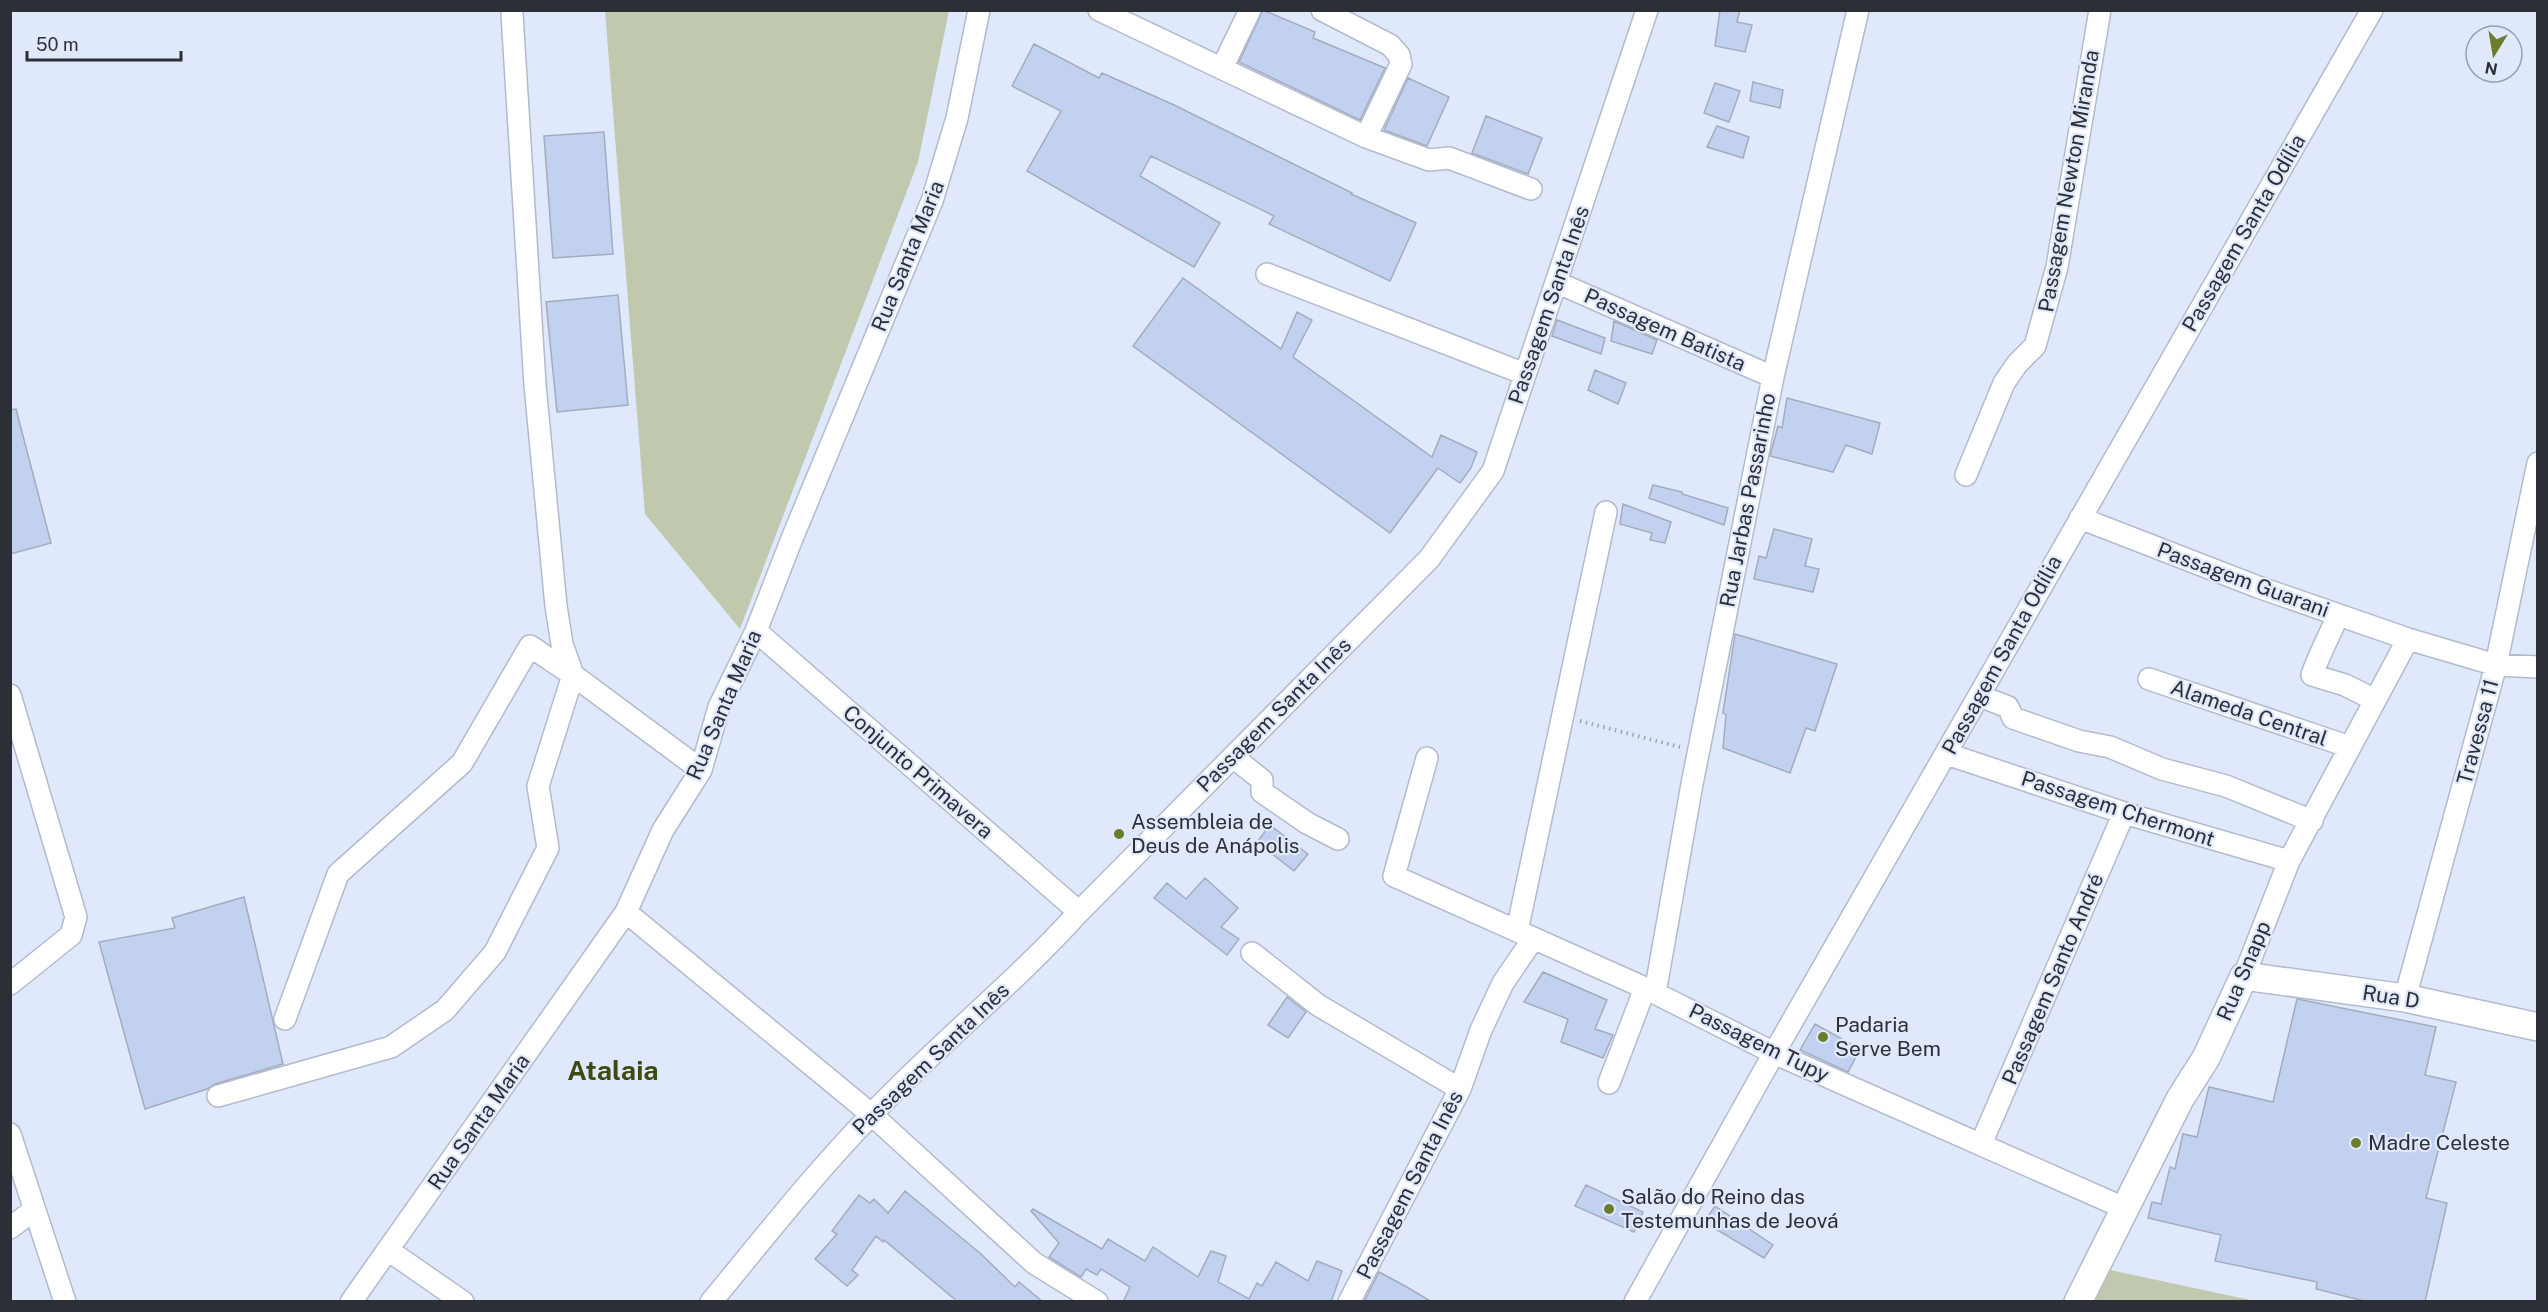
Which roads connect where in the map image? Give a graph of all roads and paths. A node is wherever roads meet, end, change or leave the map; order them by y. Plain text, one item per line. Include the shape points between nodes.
1 (979, 10) edge
2 (1099, 10) edge
3 (1250, 10) edge
4 (1322, 10) edge
5 (1647, 10) edge
6 (1858, 10) edge
7 (2100, 10) edge
8 (2372, 10) edge
9 (512, 14) dead end
10 (1222, 69) junction
11 (1366, 137) junction
12 (1531, 189) dead end
13 (1267, 274) dead end
14 (1556, 282) junction
15 (1525, 374) junction
16 (1773, 377) junction
17 (2538, 463) edge
18 (1966, 475) dead end
19 (1606, 512) dead end
20 (2080, 518) junction
21 (2338, 615) junction
22 (756, 631) junction
23 (2408, 639) junction
24 (2496, 665) junction
25 (2538, 667) edge
26 (573, 675) junction
27 (2149, 680) dead end
28 (10, 695) edge
29 (1980, 696) junction
30 (2375, 700) junction
31 (1563, 716) junction
32 (15, 731) edge
33 (2350, 747) junction
34 (1698, 751) junction
35 (1947, 754) junction
36 (1233, 757) junction
37 (1427, 758) dead end
38 (701, 770) junction
39 (2124, 813) junction
40 (2312, 821) junction
41 (1338, 839) dead end
42 (2289, 861) junction
43 (626, 912) junction
44 (1079, 912) junction
45 (1525, 935) junction
46 (1252, 953) dead end
47 (2244, 976) junction
48 (10, 984) edge
49 (1650, 990) junction
50 (2405, 998) junction
51 (285, 1018) dead end
52 (2538, 1027) edge
53 (1774, 1053) junction
54 (1609, 1083) dead end
55 (1460, 1089) junction
56 (218, 1096) dead end
57 (871, 1114) junction
58 (10, 1134) edge
59 (1981, 1144) junction
60 (2124, 1208) junction
61 (34, 1210) junction
62 (10, 1228) edge
63 (388, 1250) junction
64 (64, 1302) edge
65 (351, 1302) edge
66 (463, 1302) edge
67 (711, 1302) edge
68 (1097, 1302) edge
69 (1349, 1302) edge
70 (1635, 1302) edge
71 (2078, 1302) edge

1 - 22 street, Rua Santa Maria via 957,118 932,201
2 - 10 street
3 - 10 street
4 - 11 street via 1390,45 1399,55 1401,64
5 - 14 street, Passagem Santa Inês
6 - 16 street, Rua Jarbas Passarinho
7 - 18 street, Passagem Newton Miranda via 2048,308 2036,346 2004,383
8 - 20 street, Passagem Santa Odília
9 - 26 street via 534,385 555,606
10 - 11 street
11 - 12 street via 1430,160 1449,158
13 - 15 street
14 - 15 street, Passagem Santa Inês
14 - 16 street, Passagem Batista
15 - 36 street, Passagem Santa Inês via 1493,471 1429,559
16 - 34 street, Rua Jarbas Passarinho
17 - 24 street, Travessa 11
19 - 31 street, Passagem Santa Inês
20 - 21 street, Passagem Guarani
20 - 29 street, Passagem Santa Odília
21 - 23 street, Passagem Guarani
21 - 30 street via 2312,675
22 - 38 street, Rua Santa Maria via 719,707
22 - 44 street, Conjunto Primavera
23 - 24 street, Passagem Guarani
23 - 30 street, Rua Snapp
24 - 25 street, Passagem Guarani
24 - 50 street, Travessa 11
26 - 38 street
26 - 51 street via 530,646 462,763 338,874
26 - 56 street via 537,786 548,848 495,952 445,1010 391,1047
27 - 33 street, Alameda Central
28 - 32 street
29 - 35 street, Passagem Santa Odília
29 - 40 street via 2008,707 2013,718 2079,741 2110,747 2162,769 2226,786
30 - 33 street, Rua Snapp
31 - 34 path
31 - 45 street, Passagem Santa Inês
32 - 48 street via 76,917 71,935
33 - 40 street, Rua Snapp
34 - 49 street, Rua Jarbas Passarinho
35 - 39 street, Passagem Chermont
35 - 53 street, Passagem Santa Odília
36 - 41 street via 1262,780 1262,792
36 - 44 street, Passagem Santa Inês
37 - 45 street, Passagem Tupy via 1394,876
38 - 43 street, Rua Santa Maria via 663,830
39 - 42 street, Passagem Chermont
39 - 59 street, Passagem Santo André
40 - 42 street, Rua Snapp
42 - 47 street, Rua Snapp
43 - 57 street
43 - 63 street, Rua Santa Maria
44 - 57 street, Passagem Santa Inês via 1047,948
45 - 49 street, Passagem Tupy
45 - 55 street, Passagem Santa Inês via 1481,1030
46 - 55 street via 1318,1005
47 - 50 main road, Rua D
47 - 60 main road, Rua Snapp via 2206,1058 2180,1099
49 - 53 street, Passagem Tupy
49 - 54 street, Rua Jarbas Passarinho
50 - 52 main road, Rua D
53 - 59 street, Passagem Tupy
53 - 70 street, Passagem Santa Odília
55 - 69 street, Passagem Santa Inês
57 - 67 street, Passagem Santa Inês
57 - 68 street via 1034,1263
58 - 61 street
59 - 60 street, Passagem Tupy
60 - 71 main road, Rua Snapp
61 - 62 street
61 - 64 street
63 - 65 street, Rua Santa Maria
63 - 66 street

